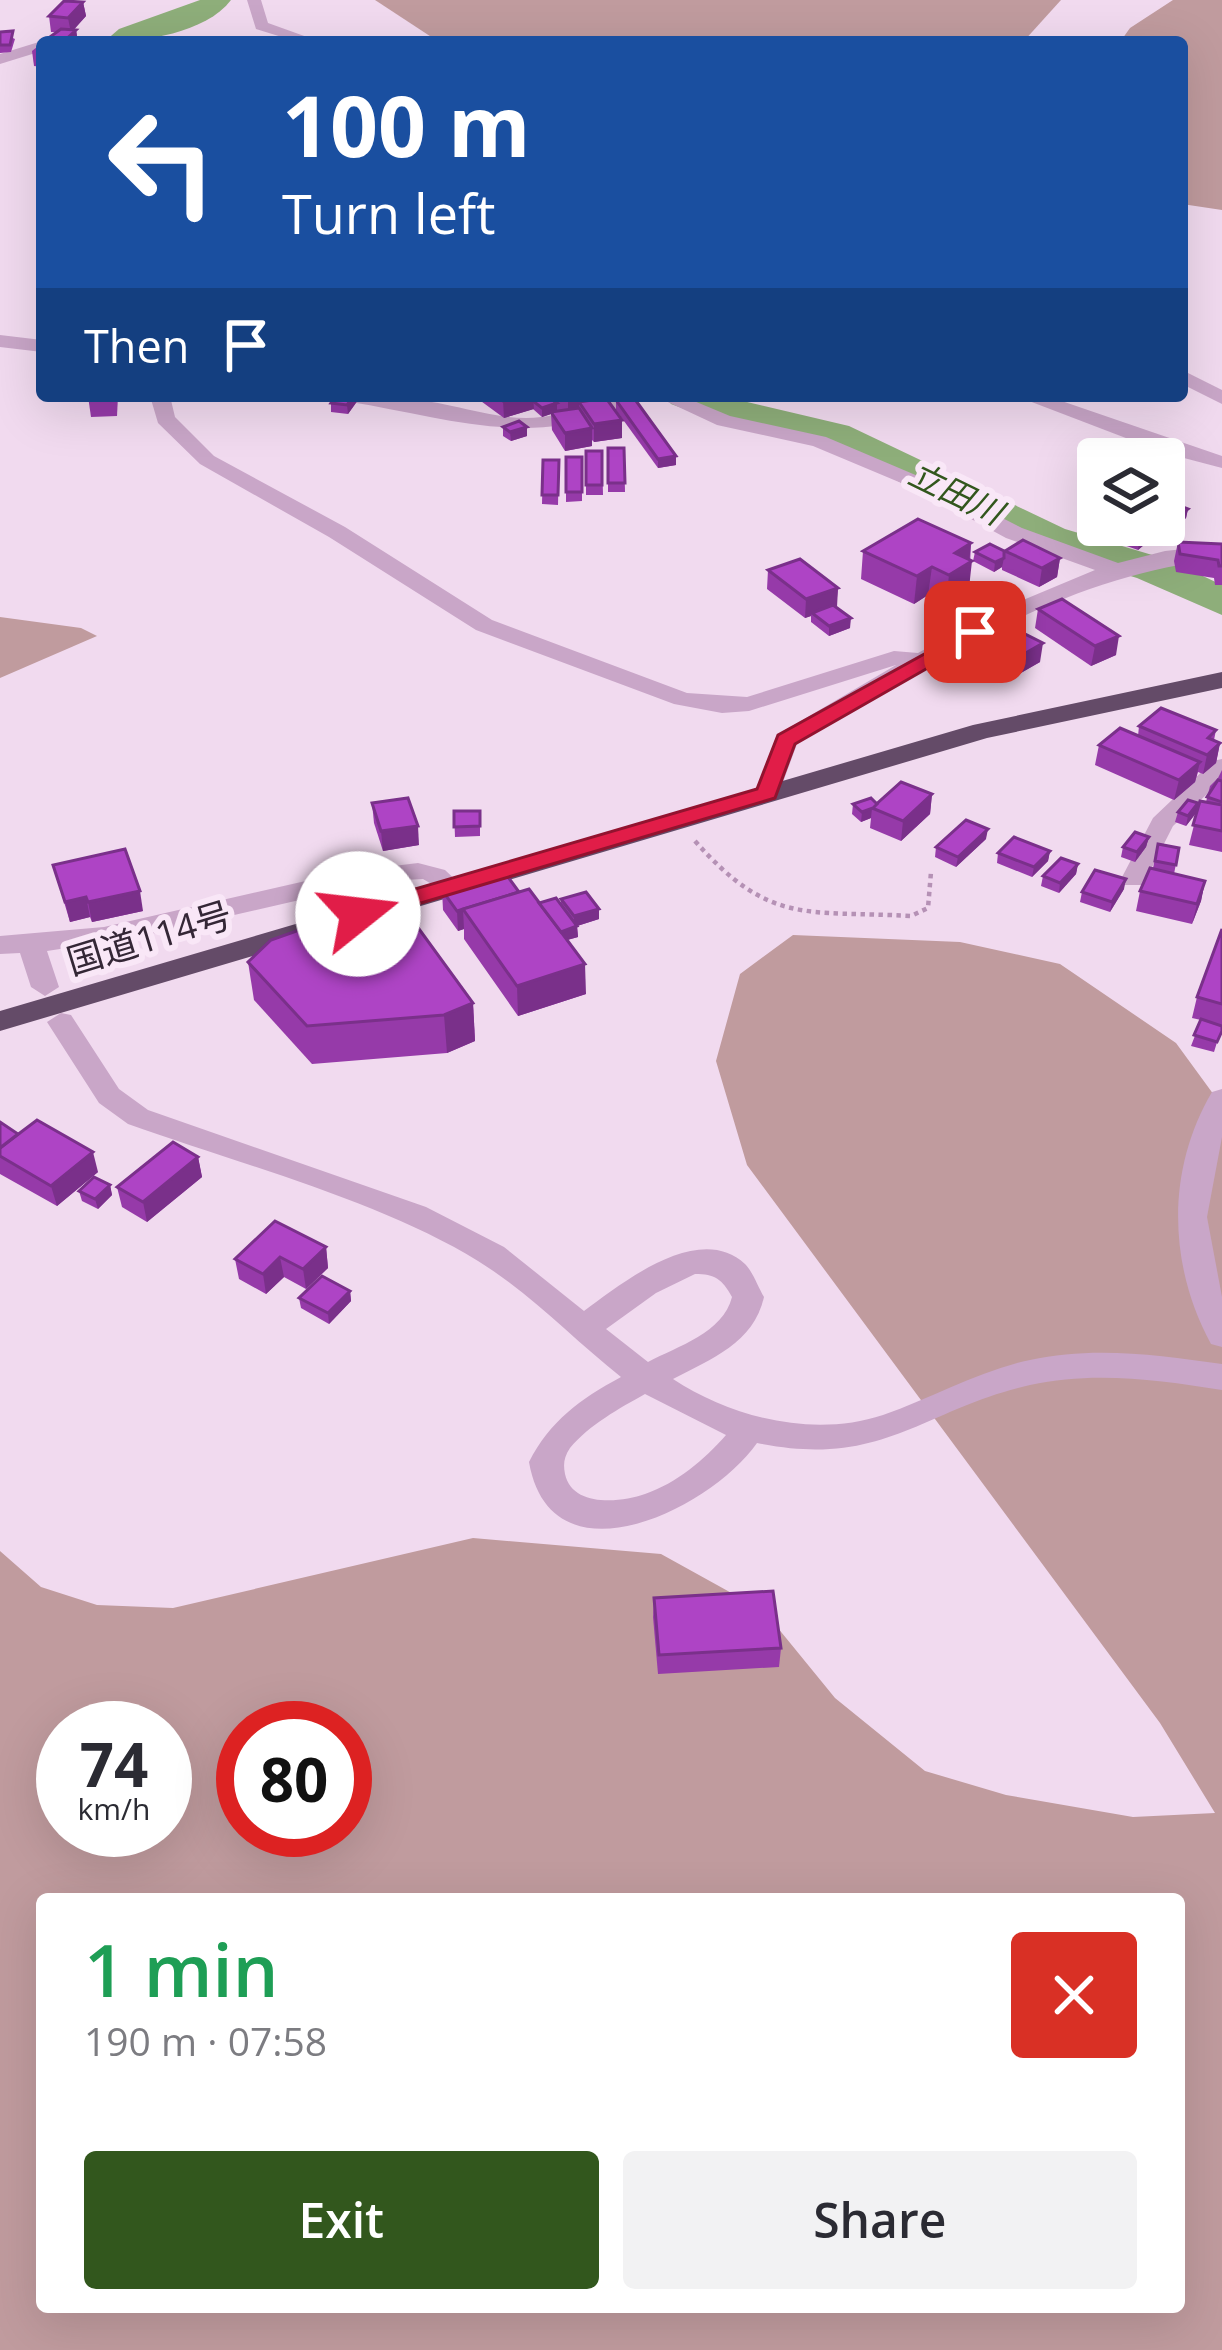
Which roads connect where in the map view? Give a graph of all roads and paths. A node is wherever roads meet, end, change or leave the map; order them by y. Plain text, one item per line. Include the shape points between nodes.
1 (254, 0) edge
2 (294, 36) edge
3 (36, 48) edge
4 (0, 59) edge
5 (0, 341) edge
6 (36, 345) edge
7 (1188, 379) edge
8 (1222, 398) edge
9 (161, 402) edge
10 (390, 402) edge
11 (618, 402) edge
12 (679, 402) edge
13 (1046, 402) edge
14 (1222, 462) edge
15 (1222, 552) edge
16 (1114, 569) junction
17 (927, 660) junction
18 (1222, 680) edge
19 (1222, 766) edge
20 (766, 793) junction
21 (676, 820) junction
22 (931, 872) dead end
23 (1134, 879) dead end
24 (450, 887) junction
25 (31, 944) junction
26 (0, 945) edge
27 (46, 987) dead end
28 (0, 1021) edge
29 (61, 1022) dead end
30 (1222, 1099) edge
31 (584, 1328) junction
32 (1222, 1335) edge
33 (1222, 1377) edge
34 (649, 1378) junction
35 (749, 1427) junction

1 - 2 street via 261,26
3 - 4 street
5 - 6 street
7 - 8 street
9 - 17 street via 165,419 207,460 484,625 682,699 749,704 894,658
10 - 11 street via 527,424 566,421
12 - 16 street via 724,421 819,441 1014,533
13 - 14 street via 1170,451
15 - 16 street
16 - 17 street
17 - 20 street via 786,740
18 - 20 highway, 国道114号 via 982,731
19 - 23 street via 1162,823
20 - 21 highway, 国道114号
21 - 22 path via 731,881 779,909 911,916 928,908
21 - 24 highway, 国道114号
24 - 25 street via 431,872 398,873 141,929
24 - 28 highway, 国道114号
25 - 26 street
25 - 27 street
29 - 31 street via 109,1096 139,1117 415,1215 501,1261
30 - 32 street via 1189,1213
31 - 34 street
31 - 34 street via 676,1266 714,1265 737,1276 748,1297 736,1327
33 - 35 street via 1066,1367 1029,1372 865,1433
34 - 35 street
34 - 35 street via 550,1446 545,1475 575,1509 625,1514 667,1502 731,1454

